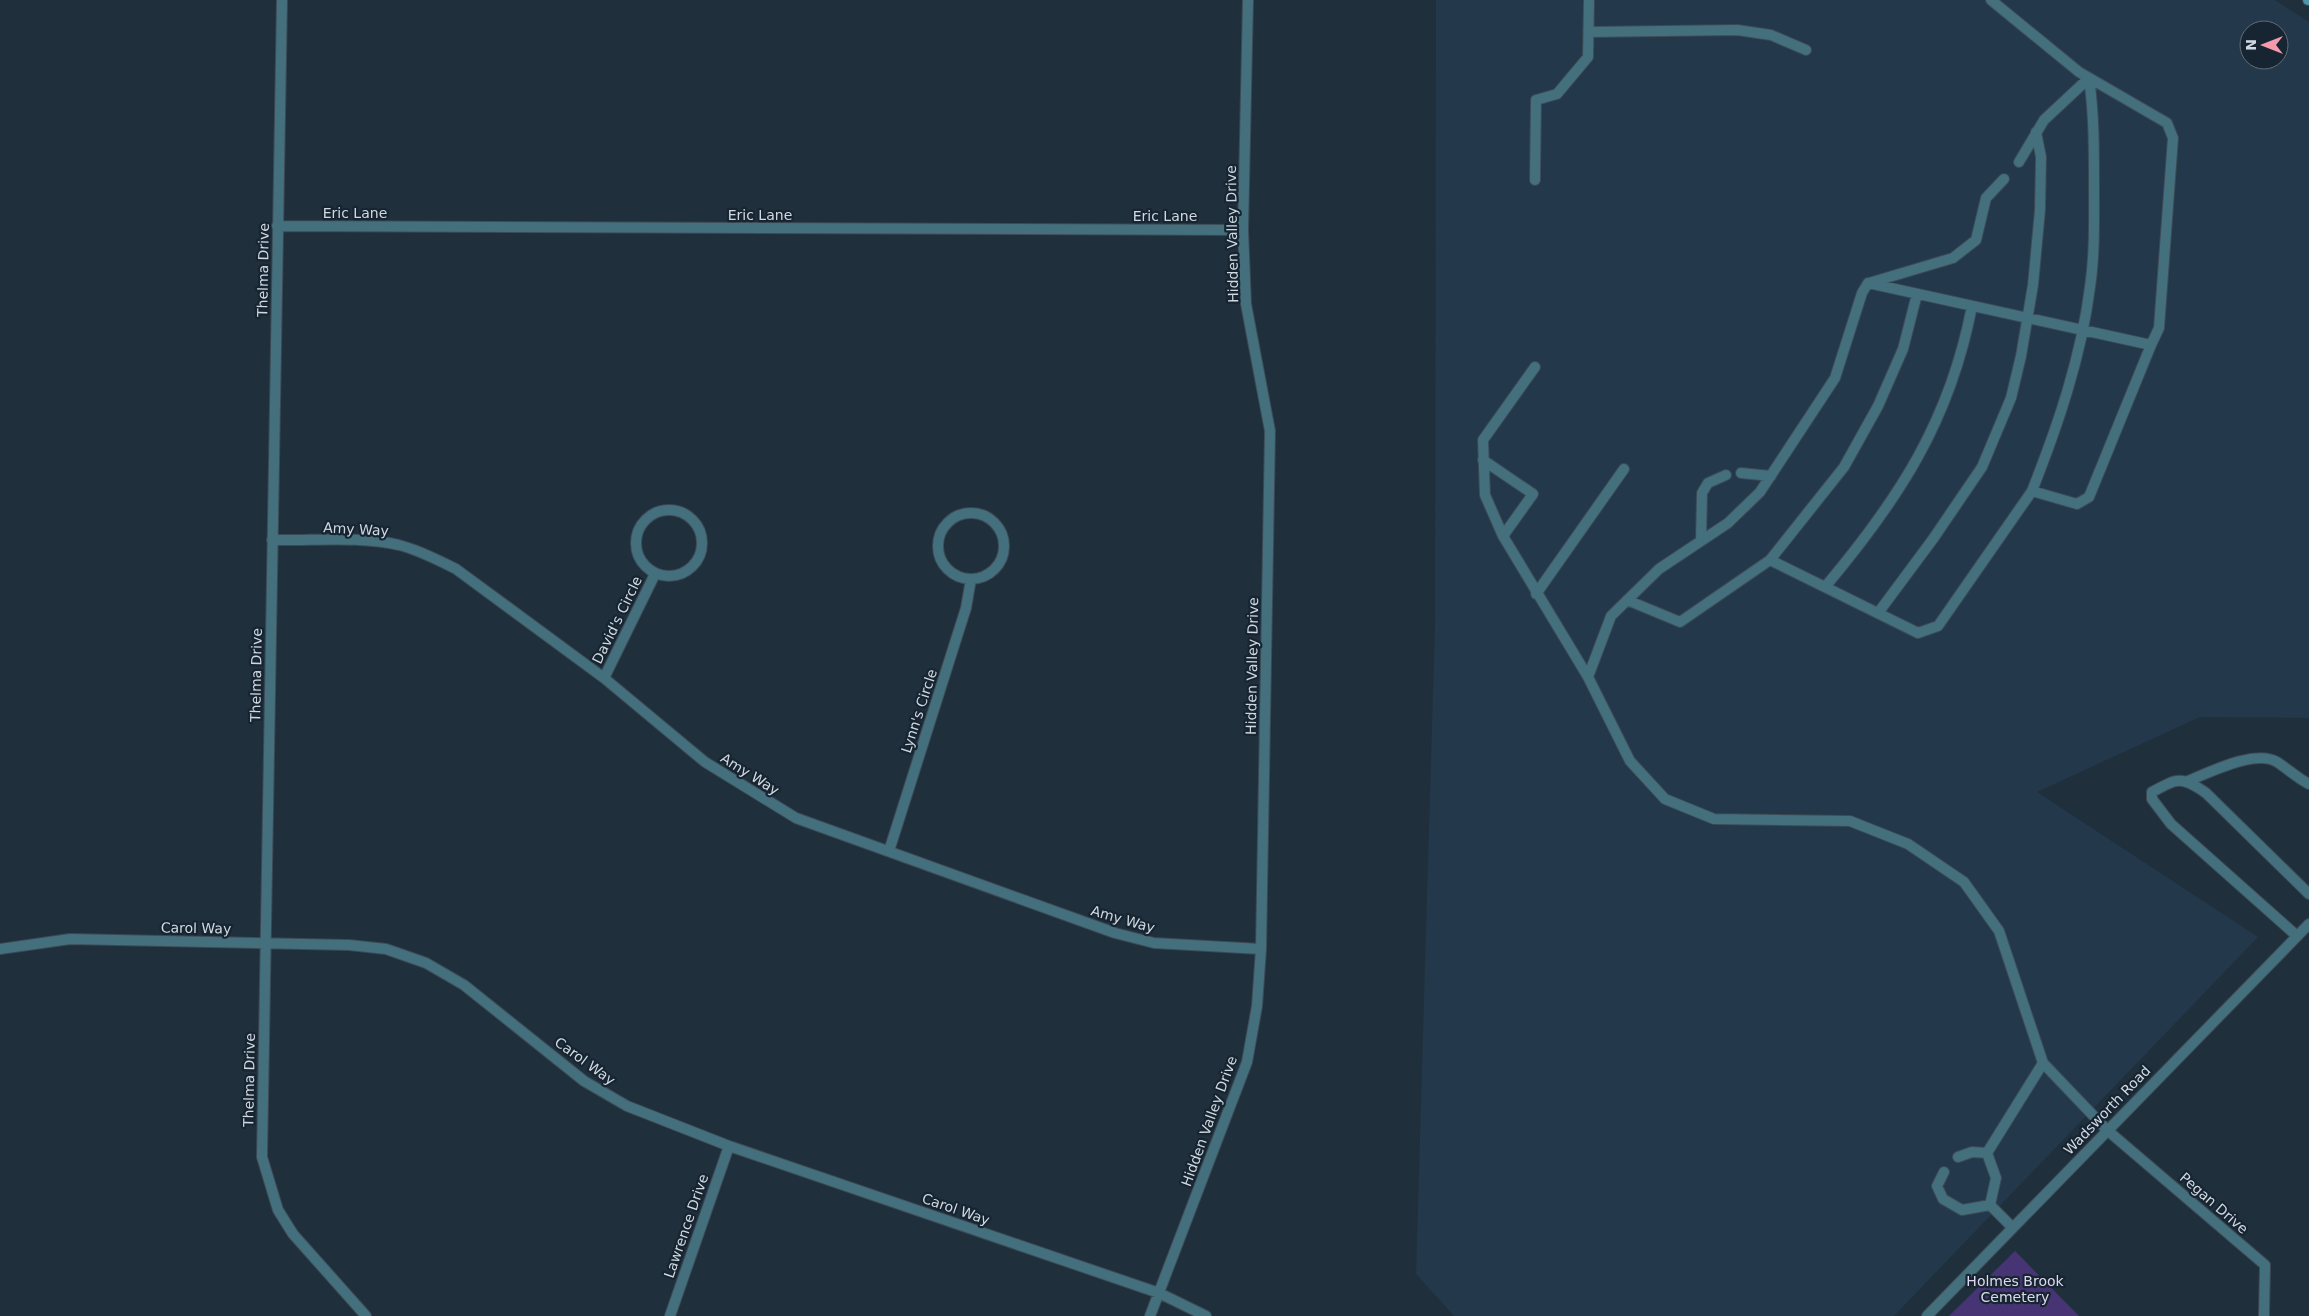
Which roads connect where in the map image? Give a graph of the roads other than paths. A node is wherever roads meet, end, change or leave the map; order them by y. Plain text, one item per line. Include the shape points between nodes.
1 (282, 0) edge
2 (1248, 0) edge
3 (1590, 0) edge
4 (1991, 0) edge
5 (1589, 32) junction
6 (1806, 50) dead end
7 (2089, 78) junction
8 (2036, 132) junction
9 (2019, 162) dead end
10 (2004, 179) dead end
11 (1535, 180) dead end
12 (278, 226) junction
13 (1243, 230) junction
14 (1868, 284) junction
15 (1917, 294) junction
16 (1972, 306) junction
17 (2027, 318) junction
18 (2083, 330) junction
19 (2151, 345) junction
20 (1535, 367) dead end
21 (1483, 460) junction
22 (1624, 469) dead end
23 (1740, 473) dead end
24 (1726, 475) dead end
25 (1771, 476) junction
26 (2032, 491) junction
27 (1502, 536) junction
28 (272, 540) junction
29 (1701, 541) junction
30 (1770, 560) junction
31 (655, 574) junction
32 (971, 579) junction
33 (1825, 587) junction
34 (1536, 594) junction
35 (1627, 600) junction
36 (1878, 613) junction
37 (604, 678) junction
38 (1588, 678) junction
39 (2188, 781) junction
40 (2309, 784) edge
41 (889, 851) junction
42 (2309, 894) edge
43 (2309, 924) edge
44 (2297, 936) junction
45 (265, 943) junction
46 (1261, 949) junction
47 (0, 950) edge
48 (2043, 1063) junction
49 (2107, 1130) junction
50 (729, 1146) junction
51 (1987, 1153) junction
52 (1958, 1157) dead end
53 (1944, 1172) dead end
54 (1990, 1205) junction
55 (2012, 1227) junction
56 (1159, 1292) junction
57 (366, 1316) edge
58 (670, 1316) edge
59 (1150, 1316) edge
60 (1206, 1316) edge
61 (1927, 1316) edge
62 (2264, 1316) edge

1 - 12 street, Thelma Drive
2 - 13 street, Hidden Valley Drive
3 - 5 street
4 - 7 street
5 - 6 street via 1737,30 1771,35
5 - 11 street via 1588,57 1558,94 1536,100
7 - 8 street via 2044,120
7 - 18 street via 2094,114 2094,241 2091,286
7 - 19 street via 2167,124 2172,138 2159,328
8 - 9 street
8 - 17 street via 2041,157 2040,210
10 - 14 street via 1986,198 1976,240 1953,258
12 - 13 street, Eric Lane
12 - 28 street, Thelma Drive
13 - 46 street, Hidden Valley Drive via 1246,304 1270,431
14 - 15 street
14 - 25 street via 1862,293 1835,378
15 - 16 street
15 - 30 street via 1903,349 1878,406 1844,467
16 - 17 street
16 - 33 street via 1966,340 1949,394 1925,446 1901,489
17 - 18 street
17 - 36 street via 2010,398 1982,467
18 - 19 street
18 - 26 street via 2069,390
19 - 26 street via 2089,497 2077,504
20 - 21 street via 1483,440
21 - 27 street via 1485,495
21 - 27 street via 1533,494
22 - 34 street
23 - 25 street
24 - 29 street via 1708,483 1702,493
25 - 29 street via 1760,492 1728,523
26 - 36 street via 1938,626 1918,633
27 - 34 street
28 - 37 street, Amy Way via 375,541 430,556 456,569
28 - 45 street, Thelma Drive
29 - 35 street via 1659,569
30 - 33 street
30 - 35 street via 1680,622
31 - 31 street, David's Circle via 665,577 685,573 700,557 702,537 699,527 684,512 672,509 656,512 642,523 637,534 638,557
31 - 37 street, David's Circle
32 - 32 street via 950,571 942,563 938,546 942,530 949,521 970,513 980,514 993,522 1002,535 1003,545 997,564 990,572
32 - 41 street, Lynn's Circle via 966,608
33 - 36 street
34 - 38 street
35 - 38 street via 1612,616
37 - 41 street, Amy Way via 705,762 739,784 796,818
38 - 48 street via 1630,761 1666,799 1714,819 1850,821 1908,844 1964,882 1999,931
39 - 40 street via 2257,757 2276,761
39 - 42 street via 2206,793
39 - 44 street via 2175,779 2152,792 2152,799 2171,824
41 - 46 street, Amy Way via 1146,941
43 - 44 street, Wadsworth Road
44 - 49 street, Wadsworth Road
45 - 47 street, Carol Way via 70,939
45 - 50 street, Carol Way via 386,949 426,964 464,985 584,1081 627,1106
45 - 57 street, Thelma Drive via 262,1156 269,1185 278,1210 293,1234
46 - 56 street, Hidden Valley Drive via 1257,1006 1247,1062
48 - 49 street
48 - 51 street
49 - 55 street, Wadsworth Road
49 - 62 street, Pegan Drive via 2265,1265
50 - 56 street, Carol Way
50 - 58 street, Lawrence Drive
51 - 52 street via 1972,1152
51 - 54 street via 1996,1178
53 - 54 street via 1937,1186 1943,1199 1962,1210
54 - 55 street
55 - 61 street, Wadsworth Road
56 - 59 street, Hidden Valley Drive
56 - 60 street, Carol Way

